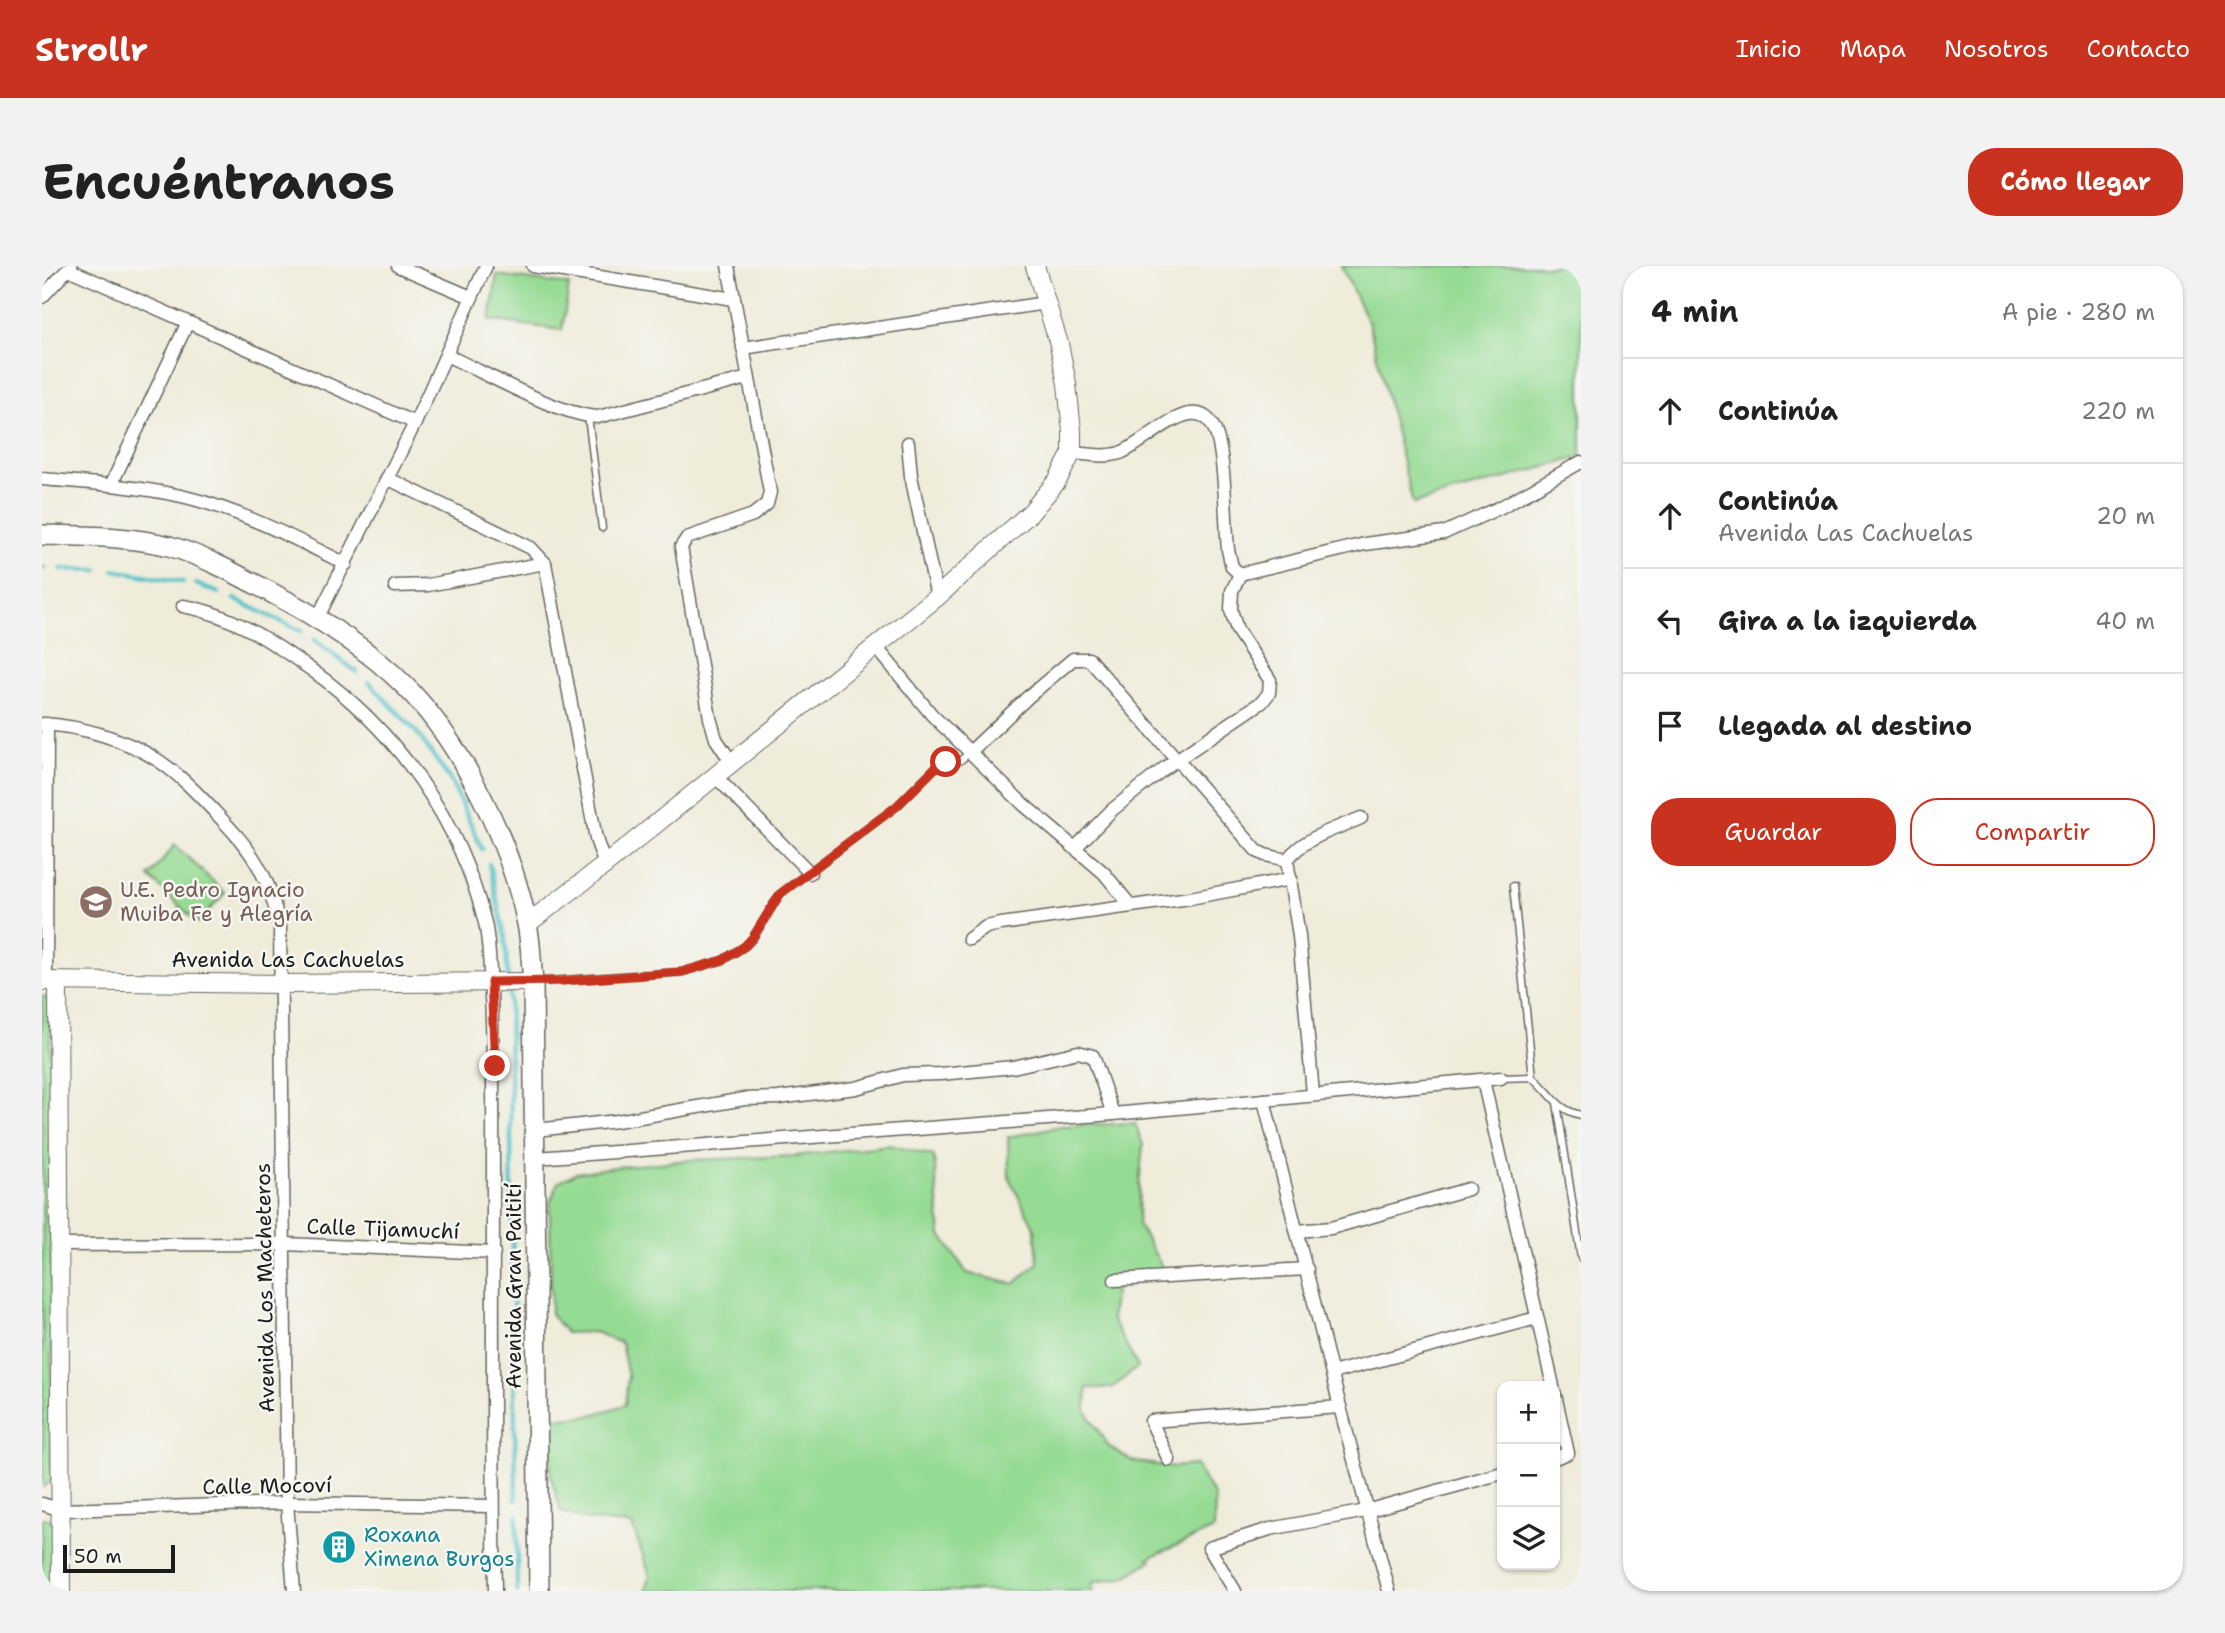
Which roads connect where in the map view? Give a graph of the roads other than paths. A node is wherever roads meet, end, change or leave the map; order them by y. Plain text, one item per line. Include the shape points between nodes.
1 (398, 266) edge
2 (486, 266) edge
3 (533, 266) edge
4 (728, 266) edge
5 (1035, 266) edge
6 (70, 267) edge
7 (471, 296) junction
8 (42, 297) edge
9 (733, 299) junction
10 (1046, 303) junction
11 (187, 324) junction
12 (743, 348) junction
13 (446, 355) junction
14 (748, 377) junction
15 (588, 416) junction
16 (415, 423) junction
17 (908, 443) dead end
18 (1072, 453) junction
19 (1581, 462) edge
20 (387, 478) junction
21 (42, 479) edge
22 (111, 485) junction
23 (602, 528) dead end
24 (42, 535) edge
25 (545, 563) junction
26 (346, 564) junction
27 (1240, 574) junction
28 (396, 586) dead end
29 (937, 597) junction
30 (183, 606) dead end
31 (318, 617) junction
32 (877, 648) junction
33 (45, 724) edge
34 (970, 752) junction
35 (1179, 759) junction
36 (732, 762) junction
37 (715, 776) junction
38 (1361, 818) dead end
39 (1075, 848) junction
40 (1287, 860) junction
41 (605, 865) junction
42 (810, 873) junction
43 (1291, 880) junction
44 (1513, 886) dead end
45 (1130, 905) junction
46 (527, 924) junction
47 (969, 939) dead end
48 (49, 981) edge
49 (495, 982) junction
50 (526, 982) junction
51 (281, 984) junction
52 (1534, 1077) junction
53 (1500, 1078) joint
54 (1483, 1080) junction
55 (1313, 1094) junction
56 (1264, 1100) junction
57 (1557, 1103) junction
58 (1113, 1114) junction
59 (1581, 1115) edge
60 (536, 1130) junction
61 (536, 1158) junction
62 (1468, 1189) dead end
63 (1297, 1231) junction
64 (284, 1244) junction
65 (60, 1245) junction
66 (494, 1253) junction
67 (1581, 1258) edge
68 (1307, 1269) junction
69 (1115, 1280) dead end
70 (1537, 1318) junction
71 (1332, 1373) junction
72 (1552, 1381) edge
73 (1340, 1407) junction
74 (1560, 1417) edge
75 (1560, 1456) edge
76 (1168, 1460) dead end
77 (1497, 1474) edge
78 (287, 1503) junction
79 (42, 1504) edge
80 (493, 1506) junction
81 (62, 1510) junction
82 (1366, 1511) junction
83 (61, 1591) edge
84 (294, 1591) edge
85 (495, 1591) edge
86 (539, 1591) edge
87 (1235, 1591) edge
88 (1389, 1591) edge

1 - 7 street
2 - 7 street
3 - 9 street
4 - 9 street
5 - 10 street
6 - 8 street
6 - 11 street
7 - 13 street
9 - 12 street
10 - 12 street
10 - 18 street via 1067,384
11 - 16 street
11 - 22 street
12 - 14 street
13 - 15 street
13 - 16 street
14 - 15 street
14 - 36 street via 770,492 767,504 753,514 687,537 681,547 710,718 716,738
15 - 23 lane
16 - 20 street
17 - 29 street
18 - 27 street via 1120,453 1189,412 1203,416 1214,425 1219,444 1228,551 1232,567
18 - 29 street via 1057,481 1031,512
19 - 27 street via 1444,533 1365,544
20 - 25 street via 531,548
20 - 26 street
21 - 22 street
22 - 26 street via 182,497 234,513
24 - 31 main road, Avenida Gran Paitití via 136,540 170,547 223,568
25 - 28 street via 428,585
25 - 41 street via 596,839
26 - 31 street
27 - 35 street via 1231,591 1231,610 1237,630 1270,680 1269,693
29 - 32 street
30 - 49 street via 236,622 295,658 347,695 409,761 467,866 485,925
31 - 46 main road, Avenida Gran Paitití via 405,686 449,739 484,801 512,868
32 - 34 street via 932,715
32 - 36 street
33 - 48 street
33 - 51 street, Avenida Los Macheteros via 124,742 160,761 224,821 246,846 273,897 280,927
34 - 35 street via 1073,659 1089,659
34 - 39 street
34 - 42 lane via 934,769 897,806
35 - 39 street via 1112,810
35 - 40 street via 1257,851
36 - 37 street
37 - 41 street
37 - 42 street
38 - 40 street via 1315,838
39 - 45 street via 1104,873
40 - 43 street
41 - 46 street
42 - 50 lane via 780,894 753,937 723,960 682,972
43 - 45 street
43 - 55 street
44 - 52 lane
45 - 47 street via 986,927
46 - 50 main road, Avenida Gran Paitití
48 - 51 street, Avenida Las Cachuelas
48 - 65 street
49 - 50 street, Avenida Las Cachuelas
49 - 51 street, Avenida Las Cachuelas
49 - 66 street
50 - 60 main road, Avenida Gran Paitití
51 - 64 street, Avenida Los Macheteros
52 - 53 lane
52 - 57 lane
53 - 54 street
54 - 55 street
54 - 70 street
55 - 56 street
56 - 58 street
56 - 63 street
57 - 59 lane via 1566,1112
57 - 67 lane
58 - 60 street via 1093,1056 1078,1052 1013,1067 902,1075 856,1088
58 - 61 street
60 - 61 main road, Avenida Gran Paitití
61 - 86 main road, Avenida Gran Paitití
62 - 63 street via 1331,1228
63 - 68 street
64 - 65 street, Calle Tijamuchí
64 - 66 street, Calle Tijamuchí
64 - 78 street, Avenida Los Macheteros
65 - 81 street
66 - 80 street
68 - 69 street
68 - 71 street
70 - 71 street
70 - 72 street
71 - 73 street
73 - 76 street via 1151,1422
73 - 82 street
74 - 75 street via 1568,1453
77 - 82 street
78 - 80 street, Calle Mocoví
78 - 81 street, Calle Mocoví
78 - 84 street, Avenida Los Macheteros
79 - 81 street, Calle Mocoví
80 - 85 street
81 - 83 street
82 - 87 street via 1270,1529 1209,1548
82 - 88 street

